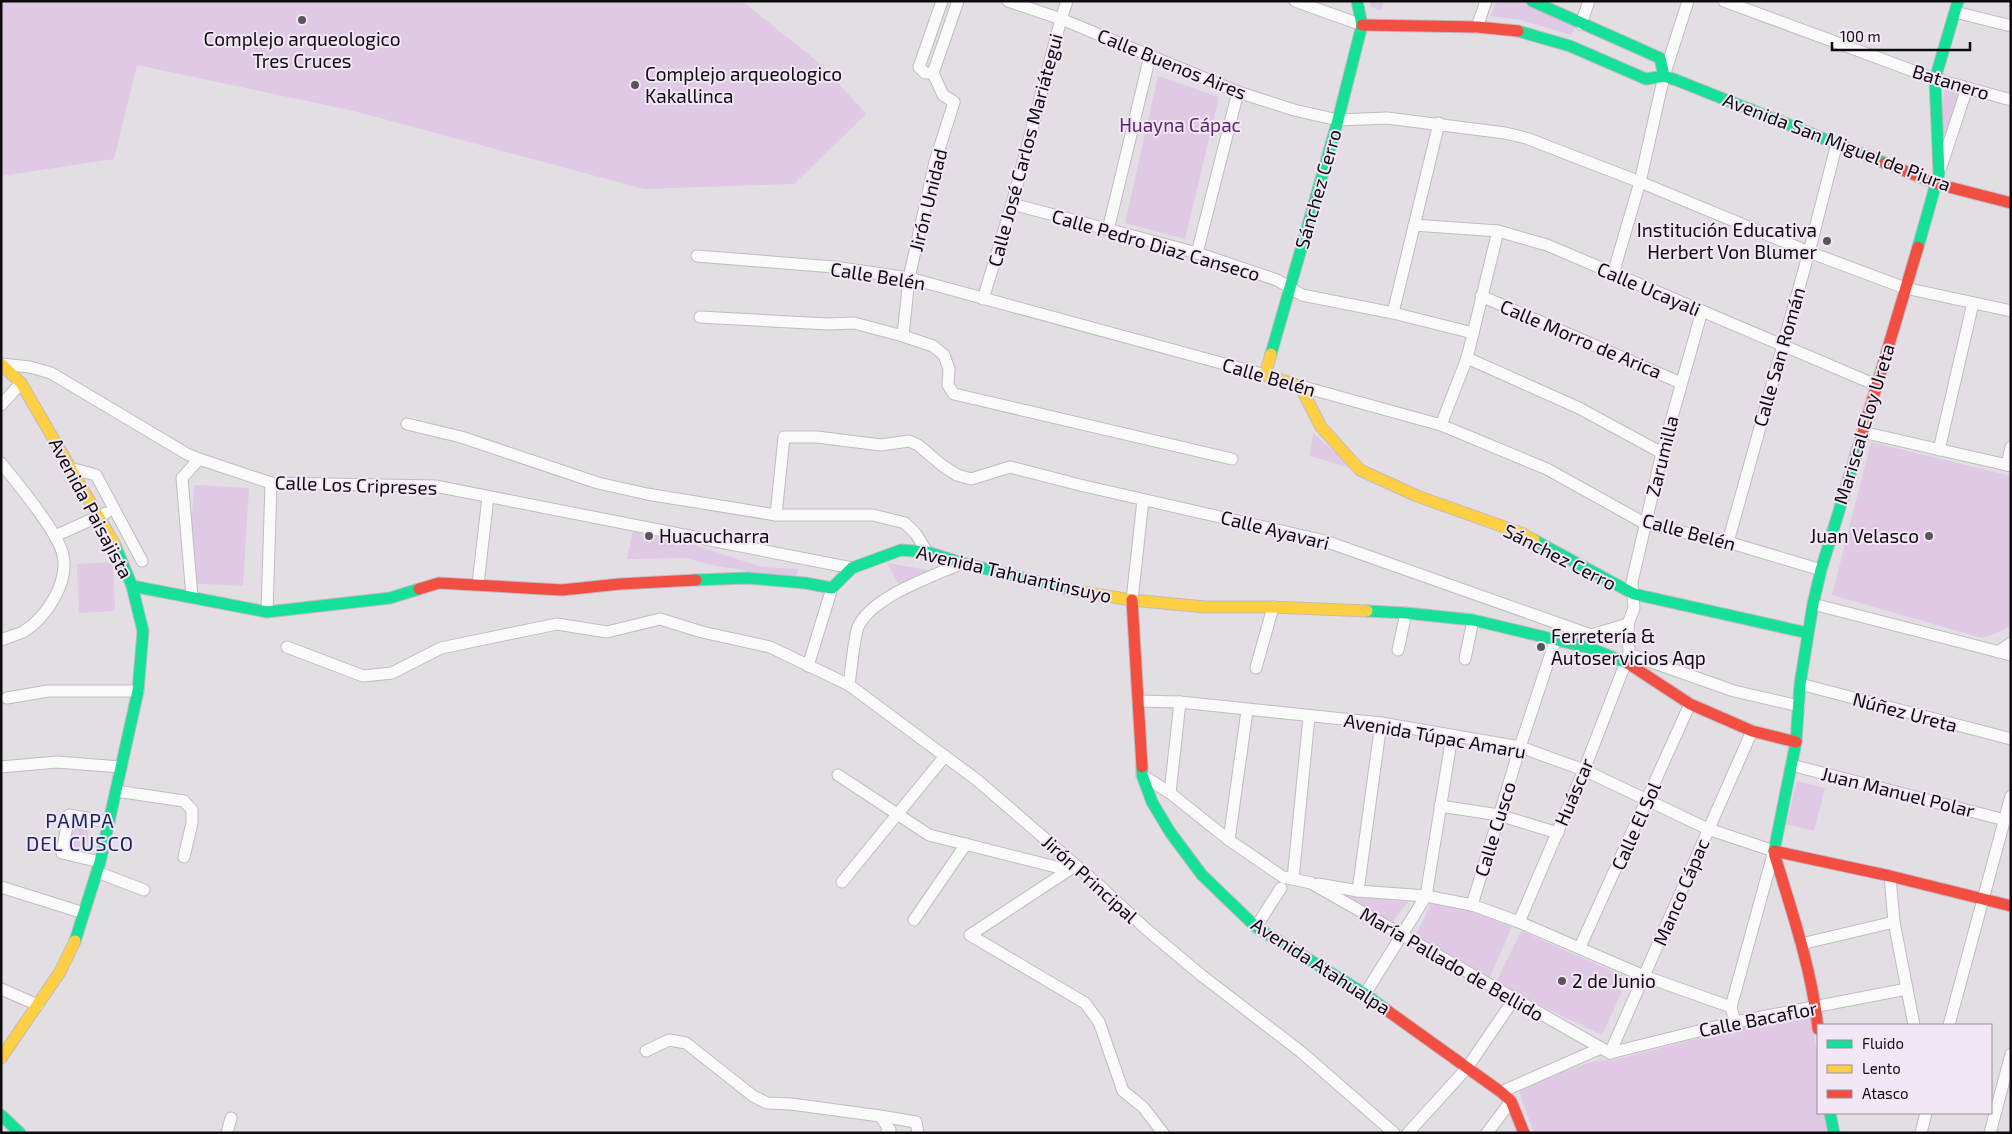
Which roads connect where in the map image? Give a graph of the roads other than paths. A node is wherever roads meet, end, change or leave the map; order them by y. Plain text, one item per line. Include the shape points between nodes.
1 (942, 1) edge
2 (958, 1) edge
3 (1008, 1) edge
4 (1067, 1) edge
5 (1295, 1) edge
6 (1357, 1) edge
7 (1486, 1) edge
8 (1532, 1) edge
9 (1589, 1) edge
10 (1688, 1) edge
11 (1724, 1) edge
12 (1957, 6) edge
13 (1061, 19) junction
14 (1581, 24) junction
15 (1362, 25) junction
16 (2011, 26) edge
17 (1477, 27) junction
18 (1150, 56) junction
19 (933, 73) junction
20 (1664, 76) junction
21 (1935, 79) junction
22 (1967, 88) junction
23 (1238, 92) junction
24 (2011, 100) edge
25 (1338, 120) junction
26 (1439, 123) junction
27 (1837, 143) junction
28 (1938, 178) junction
29 (1640, 182) junction
30 (2011, 203) edge
31 (1012, 204) junction
32 (1414, 225) junction
33 (1108, 230) junction
34 (1498, 231) junction
35 (1809, 252) junction
36 (1197, 253) junction
37 (697, 256) dead end
38 (1613, 274) junction
39 (909, 278) junction
40 (1290, 288) junction
41 (1905, 288) junction
42 (1481, 296) junction
43 (983, 299) junction
44 (1973, 303) junction
45 (1702, 311) junction
46 (2011, 311) edge
47 (1393, 313) junction
48 (700, 317) dead end
49 (1473, 333) junction
50 (903, 336) junction
51 (1782, 345) junction
52 (1467, 358) junction
53 (1, 364) edge
54 (1265, 375) junction
55 (22, 383) junction
56 (1681, 383) junction
57 (1876, 385) junction
58 (1300, 386) junction
59 (1, 405) edge
60 (407, 424) dead end
61 (1441, 425) junction
62 (1862, 432) junction
63 (2011, 447) edge
64 (1940, 450) junction
65 (1662, 453) junction
66 (198, 459) junction
67 (1232, 460) dead end
68 (1, 463) edge
69 (2009, 466) edge
70 (70, 468) junction
71 (271, 483) junction
72 (488, 497) junction
73 (1143, 500) junction
74 (114, 509) junction
75 (776, 515) junction
76 (99, 517) junction
77 (1646, 524) junction
78 (55, 536) junction
79 (1728, 542) junction
80 (927, 552) junction
81 (142, 561) dead end
82 (962, 563) junction
83 (852, 568) junction
84 (1821, 570) junction
85 (478, 584) junction
86 (132, 586) junction
87 (832, 588) junction
88 (165, 593) junction
89 (1634, 594) junction
90 (192, 598) junction
91 (1132, 600) junction
92 (1813, 604) junction
93 (1273, 607) junction
94 (267, 612) junction
95 (1406, 613) junction
96 (1473, 620) junction
97 (1628, 624) junction
98 (143, 631) junction
99 (1808, 633) junction
100 (1591, 635) junction
101 (1556, 638) junction
102 (1, 640) edge
103 (2011, 643) edge
104 (287, 647) dead end
105 (1590, 648) junction
106 (1398, 650) dead end
107 (1998, 652) junction
108 (2011, 655) edge
109 (1627, 658) junction
110 (1465, 659) dead end
111 (808, 666) junction
112 (1256, 668) dead end
113 (1800, 684) junction
114 (849, 685) junction
115 (138, 690) junction
116 (7, 698) dead end
117 (1138, 701) junction
118 (1180, 702) junction
119 (1690, 704) junction
120 (1799, 706) junction
121 (1247, 711) junction
122 (1310, 717) junction
123 (1381, 723) junction
124 (1752, 732) junction
125 (1452, 736) junction
126 (2011, 739) edge
127 (1796, 742) junction
128 (1520, 747) junction
129 (945, 756) junction
130 (1791, 765) junction
131 (1, 767) edge
132 (120, 767) junction
133 (1584, 770) junction
134 (1142, 774) junction
135 (838, 775) dead end
136 (116, 791) junction
137 (1170, 792) junction
138 (2011, 796) edge
139 (1648, 800) junction
140 (1440, 806) junction
141 (896, 814) junction
142 (1500, 815) junction
143 (2005, 820) junction
144 (108, 822) junction
145 (1708, 829) junction
146 (1558, 833) junction
147 (1229, 840) junction
148 (966, 844) junction
149 (1774, 851) junction
150 (184, 857) dead end
151 (98, 867) junction
152 (1072, 868) junction
153 (1890, 876) junction
154 (1293, 879) junction
155 (842, 882) dead end
156 (1311, 883) junction
157 (1, 887) edge
158 (1281, 888) dead end
159 (144, 890) dead end
160 (1358, 891) junction
161 (1426, 896) junction
162 (1984, 899) junction
163 (1472, 905) junction
164 (2011, 906) edge
165 (84, 913) junction
166 (914, 920) dead end
167 (1519, 922) junction
168 (1894, 922) junction
169 (1256, 927) junction
170 (1402, 936) junction
171 (1801, 944) junction
172 (1580, 947) junction
173 (1644, 976) junction
174 (1, 989) edge
175 (1907, 989) junction
176 (1365, 994) junction
177 (1514, 999) junction
178 (38, 1005) junction
179 (1731, 1007) junction
180 (1816, 1008) junction
181 (1735, 1022) junction
182 (1818, 1024) edge
183 (1914, 1024) edge
184 (1949, 1024) edge
185 (646, 1051) dead end
186 (1606, 1051) junction
187 (2011, 1054) edge
188 (1, 1058) edge
189 (1467, 1068) junction
190 (1501, 1092) junction
191 (1511, 1101) junction
192 (1830, 1114) edge
193 (1925, 1114) edge
194 (1, 1115) edge
195 (880, 1116) junction
196 (231, 1118) dead end
197 (20, 1133) edge
198 (227, 1133) edge
199 (886, 1133) edge
200 (918, 1133) edge
201 (1163, 1133) edge
202 (1394, 1133) edge
203 (1408, 1133) edge
204 (1487, 1133) edge
205 (1524, 1133) edge
206 (1834, 1133) edge
207 (1921, 1133) edge
208 (1990, 1133) edge

1 - 19 street via 919,67 925,73
2 - 19 street
3 - 13 street, Calle Buenos Aires
4 - 13 street, Calle José Carlos Mariátegui
5 - 15 street
6 - 15 street, Sánchez Cerro
7 - 17 street
8 - 14 street
9 - 14 street
10 - 20 street
11 - 21 street, Batanero
12 - 16 street
12 - 21 street, Mariscal Eloy Ureta
13 - 18 street, Calle Buenos Aires
13 - 31 street, Calle José Carlos Mariátegui
14 - 20 street via 1660,58
15 - 17 street, Avenida San Miguel de Piura
15 - 25 street, Sánchez Cerro
17 - 20 street, Avenida San Miguel de Piura via 1523,32 1646,79
18 - 23 street, Calle Buenos Aires
18 - 33 street
19 - 39 street, Jirón Unidad via 944,95 954,102 935,162
20 - 27 street, Avenida San Miguel de Piura
20 - 29 street
21 - 22 street, Batanero
21 - 28 street, Mariscal Eloy Ureta
22 - 24 street, Batanero
22 - 28 street
23 - 25 street, Calle Buenos Aires
23 - 36 street
25 - 26 street, Calle Buenos Aires via 1387,118
25 - 40 street, Sánchez Cerro
26 - 29 street, Calle Buenos Aires via 1526,138
26 - 32 street
27 - 28 street, Avenida San Miguel de Piura
27 - 35 street, Calle San Román
28 - 30 street, Avenida San Miguel de Piura
28 - 41 street, Mariscal Eloy Ureta
29 - 35 street, Calle Buenos Aires
29 - 38 street
31 - 33 street, Calle Pedro Diaz Canseco
31 - 43 street, Calle José Carlos Mariátegui
32 - 34 street, Calle Ucayali
32 - 47 street
33 - 36 street, Calle Pedro Diaz Canseco
34 - 38 street, Calle Ucayali via 1547,246
34 - 42 street
35 - 41 street, Calle Buenos Aires
35 - 51 street, Calle San Román
36 - 40 street, Calle Pedro Diaz Canseco via 1277,280
37 - 39 street, Calle Belén via 834,267
38 - 45 street, Calle Ucayali
39 - 43 street, Calle Belén
39 - 50 street, Jirón Unidad
40 - 47 street, Calle Pedro Diaz Canseco via 1302,295
40 - 54 street, Sánchez Cerro
41 - 44 street, Calle Buenos Aires
41 - 57 street, Mariscal Eloy Ureta
42 - 49 street
42 - 56 street, Calle Morro de Arica
43 - 54 street, Calle Belén
44 - 46 street, Calle Buenos Aires
44 - 64 street
45 - 51 street, Calle Ucayali
45 - 56 street, Zarumilla
47 - 49 street, Calle Pedro Diaz Canseco
48 - 50 street via 854,323
49 - 52 street
50 - 67 street via 933,346 944,354 949,369 948,385 954,394
51 - 57 street, Calle Ucayali
51 - 79 street, Calle San Román
52 - 61 street
52 - 65 street via 1579,408
53 - 55 street, Avenida Paisajista
53 - 66 street, Calle Los Cripreses via 51,373
54 - 58 street, Calle Belén
55 - 59 street
55 - 70 street, Avenida Paisajista
56 - 65 street, Zarumilla
57 - 62 street, Mariscal Eloy Ureta
58 - 61 street, Calle Belén
58 - 89 street, Sánchez Cerro via 1321,427 1360,470 1417,496 1521,534
60 - 75 street via 461,437 598,483
61 - 77 street, Calle Belén via 1547,469
62 - 64 street
62 - 84 street, Mariscal Eloy Ureta
63 - 69 street
64 - 69 street
65 - 77 street, Zarumilla
66 - 71 street, Calle Los Cripreses
66 - 90 street via 182,478
68 - 78 street
70 - 74 street via 96,475
70 - 76 street, Avenida Paisajista
71 - 72 street, Calle Los Cripreses via 435,486
71 - 94 street
72 - 83 street, Calle Los Cripreses
72 - 85 street
73 - 75 street, Calle Ayavari via 1010,467 970,479 957,475 910,441 881,445 784,438
73 - 91 street
73 - 100 street, Calle Ayavari via 1325,541
74 - 76 street
74 - 81 street
75 - 80 street via 873,515 905,523
76 - 78 street
76 - 86 street, Avenida Paisajista via 122,558
77 - 79 street, Calle Belén
77 - 89 street, Zarumilla via 1632,582
78 - 102 street via 63,555 62,579 53,600 42,616 23,632
79 - 84 street, Calle Belén
80 - 82 street, Avenida Tahuantinsuyo
80 - 83 street, Avenida Tahuantinsuyo via 901,550
82 - 91 street, Avenida Tahuantinsuyo via 1065,589
82 - 114 street via 891,595 874,607 858,627
83 - 87 street, Avenida Tahuantinsuyo
84 - 92 street, Mariscal Eloy Ureta
85 - 87 street via 562,590 748,578
85 - 94 street via 439,583 390,598
86 - 88 street
86 - 98 street, Avenida Paisajista
87 - 111 street
88 - 90 street
88 - 98 street via 156,598 146,611
89 - 97 street, Zarumilla via 1634,608
89 - 99 street, Sánchez Cerro
90 - 94 street
91 - 93 street, Avenida Tahuantinsuyo
91 - 117 street, Avenida Atahualpa
92 - 99 street, Mariscal Eloy Ureta
92 - 107 street
93 - 95 street, Avenida Tahuantinsuyo
93 - 112 street
95 - 96 street, Avenida Tahuantinsuyo
95 - 106 street
96 - 101 street, Avenida Tahuantinsuyo
96 - 110 street
97 - 100 street
97 - 109 street, Zarumilla
98 - 115 street, Avenida Paisajista
99 - 113 street, Mariscal Eloy Ureta
100 - 105 street
101 - 105 street, Avenida Tahuantinsuyo
101 - 128 street, Calle Cusco
103 - 107 street
104 - 111 street, Jirón Principal via 364,676 392,673 441,648 557,624 607,632 660,619 770,647
105 - 109 street, Avenida Tahuantinsuyo
107 - 108 street
109 - 119 street, Avenida Tahuantinsuyo
109 - 120 street via 1734,691
109 - 133 street, Huáscar
111 - 114 street, Jirón Principal
113 - 120 street, Mariscal Eloy Ureta
113 - 126 street, Núñez Ureta
114 - 129 street, Jirón Principal
115 - 116 street via 48,691
115 - 132 street, Avenida Paisajista
117 - 118 street, Avenida Túpac Amaru
117 - 134 street, Avenida Atahualpa
118 - 121 street, Avenida Túpac Amaru
118 - 137 street
119 - 124 street, Avenida Tahuantinsuyo
119 - 139 street, Calle El Sol
120 - 127 street, Mariscal Eloy Ureta
121 - 122 street, Avenida Túpac Amaru
121 - 147 street
122 - 123 street, Avenida Túpac Amaru
122 - 154 street
123 - 125 street, Avenida Túpac Amaru
123 - 160 street
124 - 127 street, Avenida Tahuantinsuyo
124 - 145 street, Manco Cápac
125 - 128 street, Avenida Túpac Amaru
125 - 140 street
127 - 130 street, Mariscal Eloy Ureta
128 - 133 street, Avenida Túpac Amaru
128 - 142 street, Calle Cusco
129 - 141 street
129 - 152 street, Jirón Principal via 977,780
130 - 143 street, Juan Manuel Polar
130 - 149 street, Mariscal Eloy Ureta
131 - 132 street via 56,762
132 - 136 street, Avenida Paisajista
133 - 139 street, Avenida Túpac Amaru
133 - 146 street, Huáscar
134 - 137 street
134 - 169 street, Avenida Atahualpa via 1152,802 1175,840 1202,874
135 - 141 street
136 - 144 street, Avenida Paisajista
136 - 150 street via 184,801 192,810
137 - 147 street
138 - 143 street
139 - 145 street, Avenida Túpac Amaru
139 - 172 street, Calle El Sol
140 - 142 street
140 - 161 street
141 - 148 street via 929,835
141 - 155 street
142 - 146 street
142 - 163 street, Calle Cusco
143 - 162 street
144 - 151 street, Avenida Paisajista
144 - 151 street via 69,815 62,852
145 - 149 street, Avenida Túpac Amaru
145 - 173 street, Manco Cápac
146 - 167 street, Huáscar
147 - 154 street via 1283,877
148 - 152 street
148 - 166 street
149 - 153 street
149 - 171 street
149 - 179 street
151 - 159 street
151 - 165 street, Avenida Paisajista
152 - 201 street via 970,936 1086,1003 1099,1022 1123,1091 1143,1108
152 - 202 street, Jirón Principal via 1300,1051
153 - 162 street
153 - 168 street
154 - 156 street, María Pallado de Bellido
156 - 160 street
156 - 170 street, María Pallado de Bellido
157 - 165 street
158 - 169 street
160 - 161 street
161 - 163 street
161 - 170 street
162 - 164 street
162 - 184 street
163 - 167 street
165 - 178 street, Avenida Paisajista via 68,956
167 - 172 street
168 - 171 street
168 - 175 street
169 - 176 street, Avenida Atahualpa
170 - 176 street
170 - 177 street, María Pallado de Bellido
171 - 180 street
172 - 173 street
173 - 179 street
173 - 186 street, Manco Cápac
174 - 178 street
175 - 180 street, Calle Bacaflor
175 - 183 street
176 - 189 street, Avenida Atahualpa
177 - 186 street, María Pallado de Bellido
177 - 189 street
178 - 188 street, Avenida Paisajista
179 - 181 street
180 - 181 street, Calle Bacaflor
180 - 182 street
181 - 186 street, Calle Bacaflor
185 - 195 street via 669,1040 686,1043 767,1103
186 - 190 street, Calle Bacaflor
187 - 208 street
189 - 190 street, Avenida Atahualpa
189 - 203 street
190 - 191 street, Avenida Atahualpa
191 - 204 street
191 - 205 street, Avenida Atahualpa
192 - 206 street
193 - 207 street
194 - 197 street
195 - 199 street via 890,1130
195 - 200 street via 916,1122
196 - 198 street

